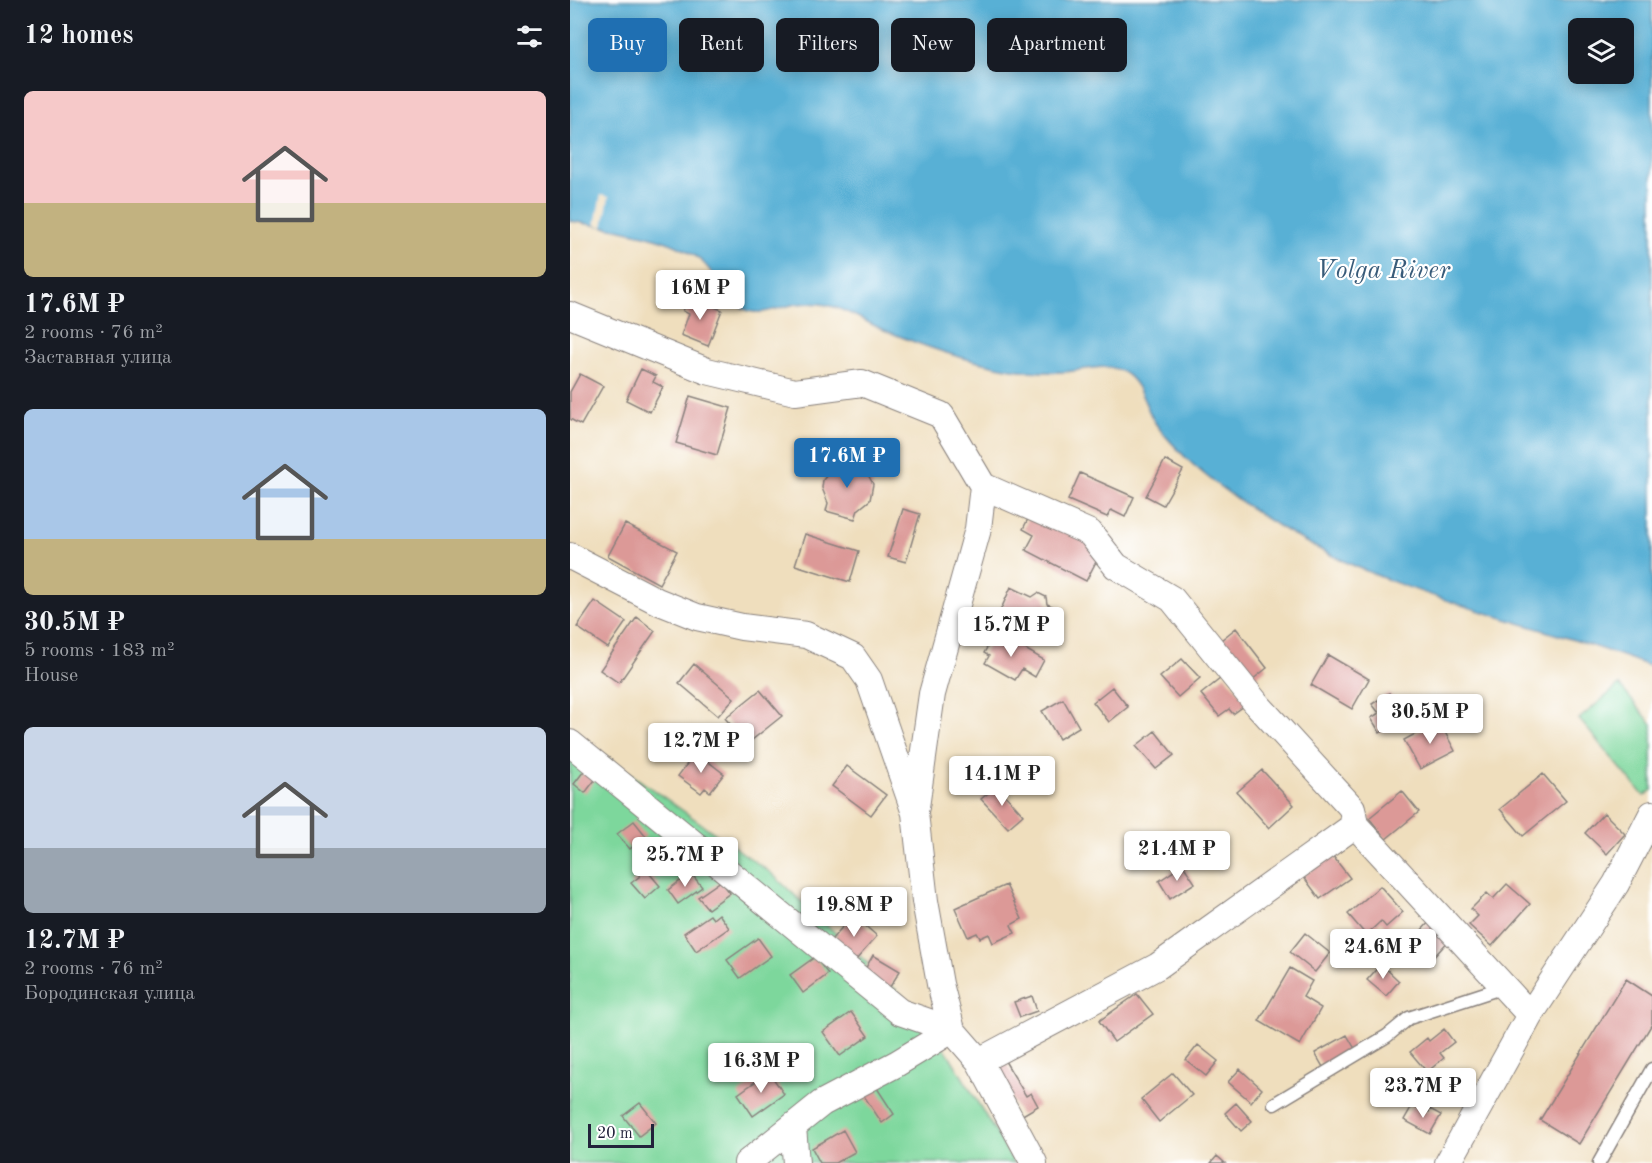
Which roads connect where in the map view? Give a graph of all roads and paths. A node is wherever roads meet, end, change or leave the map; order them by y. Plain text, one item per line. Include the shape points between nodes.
1 (570, 315) edge
2 (983, 486) junction
3 (570, 556) edge
4 (570, 743) edge
5 (915, 813) junction
6 (1652, 814) edge
7 (1355, 825) junction
8 (1504, 987) junction
9 (1530, 1015) junction
10 (952, 1030) junction
11 (979, 1061) junction
12 (1652, 1069) edge
13 (1274, 1104) dead end
14 (793, 1127) junction
15 (747, 1163) edge
16 (796, 1163) edge
17 (1035, 1163) edge
18 (1448, 1163) edge
19 (1599, 1163) edge

1 - 2 street via 707,371 795,392 862,383 941,415
2 - 5 street via 978,529 932,694
2 - 7 street via 1090,533 1116,567 1172,599 1256,703 1352,808
3 - 5 street via 697,617 806,636 853,657 869,680
4 - 10 street via 900,1012
5 - 10 street via 936,963
6 - 9 street via 1616,884
7 - 8 street
7 - 11 street via 1158,966
8 - 9 street
8 - 13 lane via 1409,1018 1387,1036
9 - 18 street
10 - 11 street
10 - 14 street via 822,1103
11 - 17 street
12 - 19 lane
14 - 15 street
14 - 16 street

